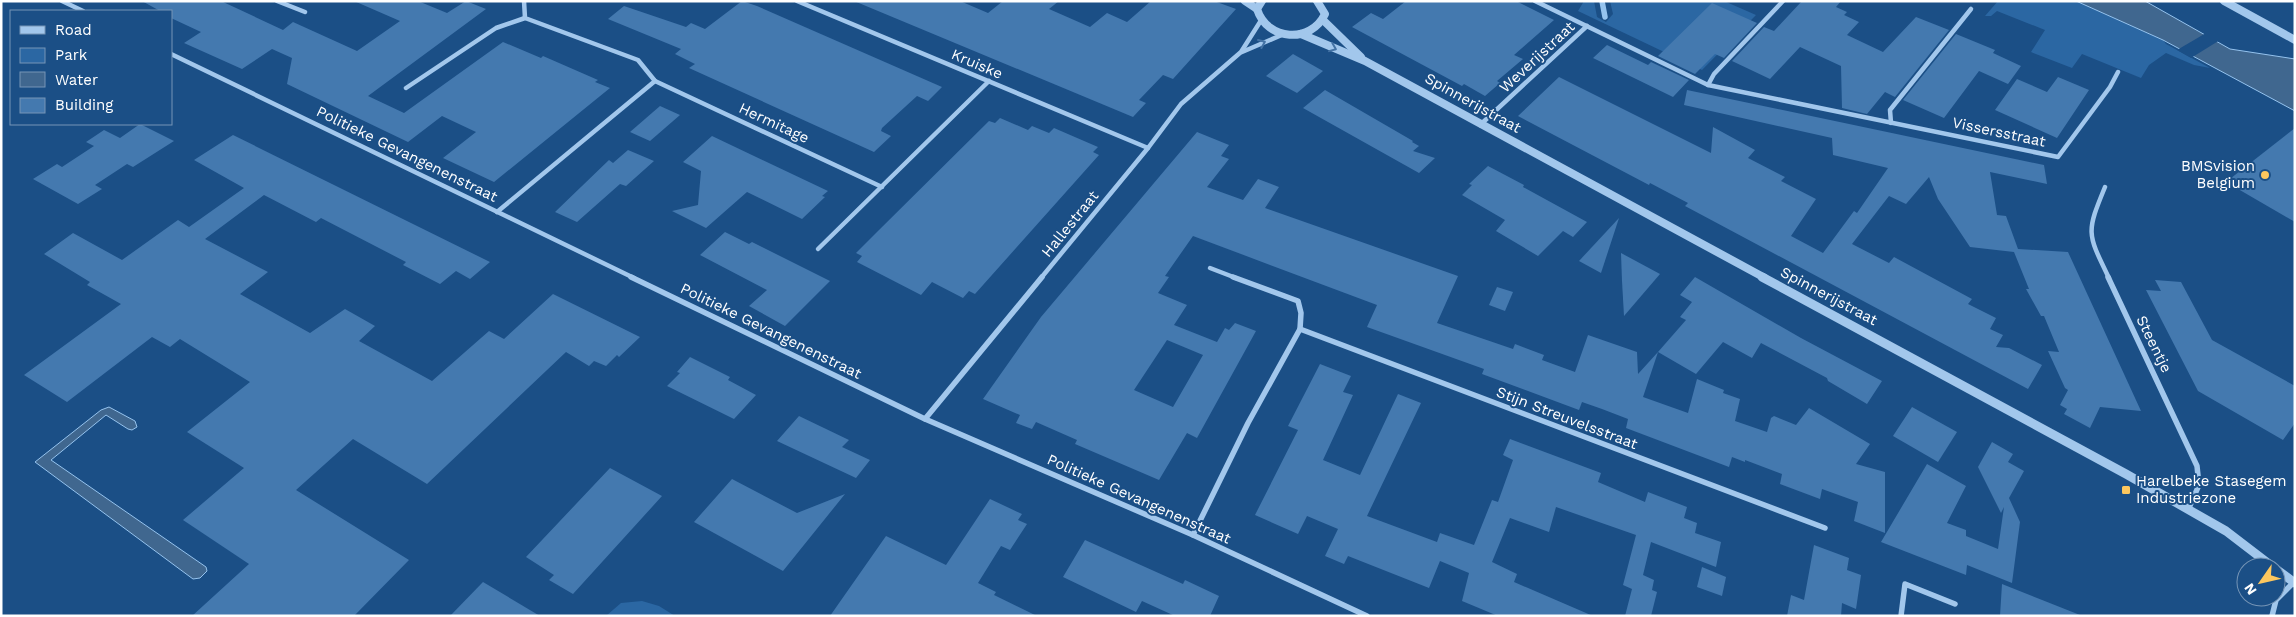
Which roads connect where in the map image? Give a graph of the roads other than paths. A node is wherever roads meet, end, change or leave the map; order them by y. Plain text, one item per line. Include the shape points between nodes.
1 (62, 1) edge
2 (277, 1) edge
3 (524, 1) edge
4 (797, 1) edge
5 (1245, 1) edge
6 (1262, 1) edge
7 (1317, 1) edge
8 (1535, 1) edge
9 (1783, 1) edge
10 (2224, 1) edge
11 (1257, 9) junction
12 (1971, 9) dead end
13 (81, 10) edge
14 (305, 12) dead end
15 (525, 18) junction
16 (1260, 22) junction
17 (1324, 22) junction
18 (1586, 26) junction
19 (1284, 34) junction
20 (1301, 34) junction
21 (2295, 40) edge
22 (1241, 52) junction
23 (172, 54) edge
24 (1365, 60) junction
25 (2118, 72) dead end
26 (655, 81) junction
27 (989, 81) junction
28 (1708, 85) junction
29 (406, 88) dead end
30 (1891, 123) junction
31 (1480, 125) junction
32 (1148, 148) junction
33 (882, 187) junction
34 (2105, 187) dead end
35 (497, 212) junction
36 (818, 250) dead end
37 (1210, 268) dead end
38 (1300, 329) junction
39 (926, 419) junction
40 (2188, 510) junction
41 (1825, 528) dead end
42 (1193, 535) junction
43 (2260, 557) edge
44 (2294, 583) edge
45 (1955, 604) dead end
46 (1367, 616) edge
47 (1901, 616) edge
48 (2272, 616) edge

1 - 13 street
2 - 14 street
3 - 15 street
4 - 27 street, Kruiske
5 - 11 street
6 - 11 street
7 - 17 street via 1325,14
8 - 18 street, Vissersstraat
9 - 28 street via 1714,74
10 - 21 street
11 - 16 street
12 - 30 street via 1890,110
15 - 26 street, Hermitage via 638,60
15 - 29 street via 496,28
16 - 19 street via 1266,28
16 - 22 street, Hallestraat
17 - 20 street via 1311,32
17 - 24 street, Spinnerijstraat
18 - 28 street, Vissersstraat
18 - 31 street, Weverijstraat
19 - 20 street
22 -> 19 street, Hallestraat
20 -> 24 street, Spinnerijstraat
22 - 32 street, Hallestraat via 1181,104
23 - 35 street, Politieke Gevangenenstraat
24 - 31 street, Spinnerijstraat
25 - 30 street, Vissersstraat via 2058,157
26 - 33 street, Hermitage
26 - 35 street
27 - 32 street, Kruiske
27 - 33 street
28 - 30 street, Vissersstraat
31 - 40 street, Spinnerijstraat
32 - 39 street, Hallestraat
33 - 36 street
34 - 40 street, Steentje via 2090,222 2092,243 2200,472 2200,485
35 - 39 street, Politieke Gevangenenstraat
37 - 38 street via 1298,301
38 - 41 street, Stijn Streuvelsstraat
38 - 42 street via 1248,423
39 - 42 street, Politieke Gevangenenstraat
40 - 43 street, Spinnerijstraat via 2226,531
42 - 46 street, Politieke Gevangenenstraat
44 - 48 street via 2276,600
45 - 47 street via 1905,584

